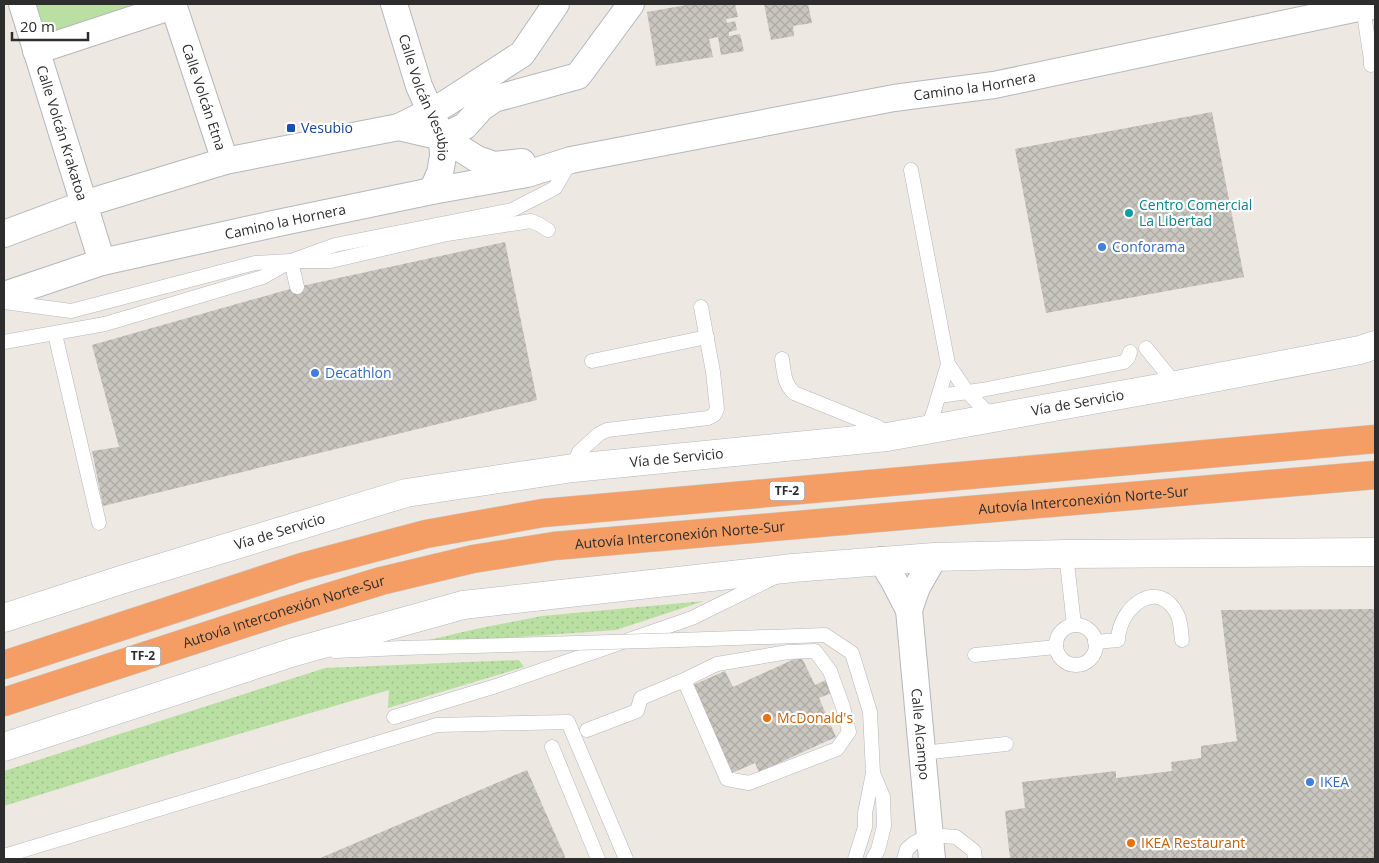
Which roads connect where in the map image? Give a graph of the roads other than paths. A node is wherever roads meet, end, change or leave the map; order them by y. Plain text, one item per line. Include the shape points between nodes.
1 (22, 4) edge
2 (394, 4) edge
3 (556, 4) edge
4 (630, 4) edge
5 (173, 5) edge
6 (1369, 6) edge
7 (36, 51) junction
8 (522, 54) junction
9 (1370, 64) dead end
10 (538, 87) junction
11 (430, 112) junction
12 (399, 127) junction
13 (442, 137) junction
14 (571, 160) junction
15 (225, 161) junction
16 (911, 170) dead end
17 (432, 191) junction
18 (84, 204) junction
19 (548, 230) dead end
20 (4, 234) edge
21 (291, 261) junction
22 (102, 262) junction
23 (297, 287) dead end
24 (4, 295) edge
25 (4, 302) edge
26 (701, 307) dead end
27 (55, 334) junction
28 (707, 337) junction
29 (4, 342) edge
30 (1146, 348) dead end
31 (1370, 349) edge
32 (1130, 352) dead end
33 (782, 359) dead end
34 (592, 361) dead end
35 (948, 364) junction
36 (1176, 386) junction
37 (967, 392) junction
38 (939, 396) junction
39 (994, 419) junction
40 (926, 431) junction
41 (886, 437) junction
42 (1375, 439) edge
43 (573, 468) junction
44 (1375, 475) edge
45 (99, 523) dead end
46 (1375, 552) edge
47 (1066, 554) junction
48 (934, 557) junction
49 (881, 560) junction
50 (793, 568) junction
51 (909, 610) junction
52 (4, 618) edge
53 (1074, 626) junction
54 (1182, 640) dead end
55 (1095, 642) junction
56 (1056, 647) junction
57 (294, 652) junction
58 (975, 654) dead end
59 (4, 665) edge
60 (684, 680) junction
61 (4, 702) edge
62 (394, 717) dead end
63 (587, 730) dead end
64 (1006, 744) dead end
65 (4, 747) edge
66 (552, 747) dead end
67 (922, 753) junction
68 (873, 773) junction
69 (931, 847) edge
70 (906, 854) edge
71 (4, 856) edge
72 (598, 859) edge
73 (626, 859) edge
74 (854, 859) edge
75 (873, 859) edge
76 (896, 859) edge
77 (975, 859) edge

1 - 7 street, Calle Volcán Krakatoa
2 - 11 street, Calle Volcán Vesubio
3 - 8 street, Camino la Hornera
4 - 10 street via 578,76
5 - 7 street
5 - 15 street, Calle Volcán Etna
6 - 9 lane
6 - 14 street, Camino la Hornera via 994,85 894,98
7 - 18 street, Calle Volcán Krakatoa
8 - 10 street via 524,71
8 - 11 street, Camino la Hornera
10 - 13 street via 494,99 465,126
11 - 12 street, Camino la Hornera
11 - 13 street, Calle Volcán Vesubio
12 - 13 street, Camino la Hornera
12 - 15 street, Camino la Hornera
13 - 14 street, Camino la Hornera via 477,159 494,165
13 - 17 street, Calle Volcán Vesubio via 440,173
14 - 17 street, Camino la Hornera via 527,174
14 - 21 lane via 555,188 512,210 335,245
15 - 18 street, Camino la Hornera
16 - 35 lane
17 - 22 street, Camino la Hornera
18 - 20 street, Camino la Hornera
18 - 22 street, Calle Volcán Krakatoa
19 - 21 lane via 531,221 446,234 331,261
21 - 23 lane
21 - 25 lane via 255,263 71,311
21 - 27 lane via 263,278 106,324
22 - 24 street, Camino la Hornera
26 - 28 lane
27 - 29 lane
27 - 45 lane
28 - 34 lane
28 - 43 lane via 717,409 714,415 607,430 579,452
30 - 36 lane
31 - 36 street, Vía de Servicio
32 - 37 lane via 1124,362
33 - 41 lane via 786,383 794,393 878,427
35 - 37 lane
35 - 38 lane
36 - 39 street, Vía de Servicio
37 - 38 lane
37 - 39 lane
38 - 40 lane
39 - 40 street, Vía de Servicio
40 - 41 street, Vía de Servicio
41 - 43 street, Vía de Servicio
42 - 59 highway, TF-2 via 543,513 426,534 302,567
43 - 52 street, Vía de Servicio via 406,493
44 - 61 highway, Autovía Interconexión Norte-Sur / TF-2 via 554,546 381,581
46 - 47 street
47 - 48 street
47 - 53 lane
48 - 49 street
48 - 51 street, Calle Alcampo
49 - 50 street
49 - 51 street, Calle Alcampo
50 - 57 street via 463,605
50 - 62 lane via 692,618 496,686
51 - 67 street, Calle Alcampo
53 - 55 lane via 1085,628
53 - 56 lane via 1062,630
54 - 55 lane via 1179,618 1170,604 1162,598 1149,597 1132,606 1119,630 1118,640
55 - 56 lane via 1093,656 1077,665 1070,665 1060,658
56 - 58 lane
57 - 65 street
57 - 68 lane, bridge via 825,635 852,653 870,712
60 - 60 lane via 727,779 748,783 837,749 849,732 830,671 815,651 788,652 717,664
60 - 63 lane via 641,698 637,711
64 - 67 lane
66 - 72 lane
67 - 69 street, Calle Alcampo
68 - 74 lane via 865,827
68 - 75 lane via 883,797 884,826
69 - 70 lane via 914,843
69 - 77 lane via 956,837 974,852
70 - 76 lane
71 - 73 lane via 436,725 568,722

